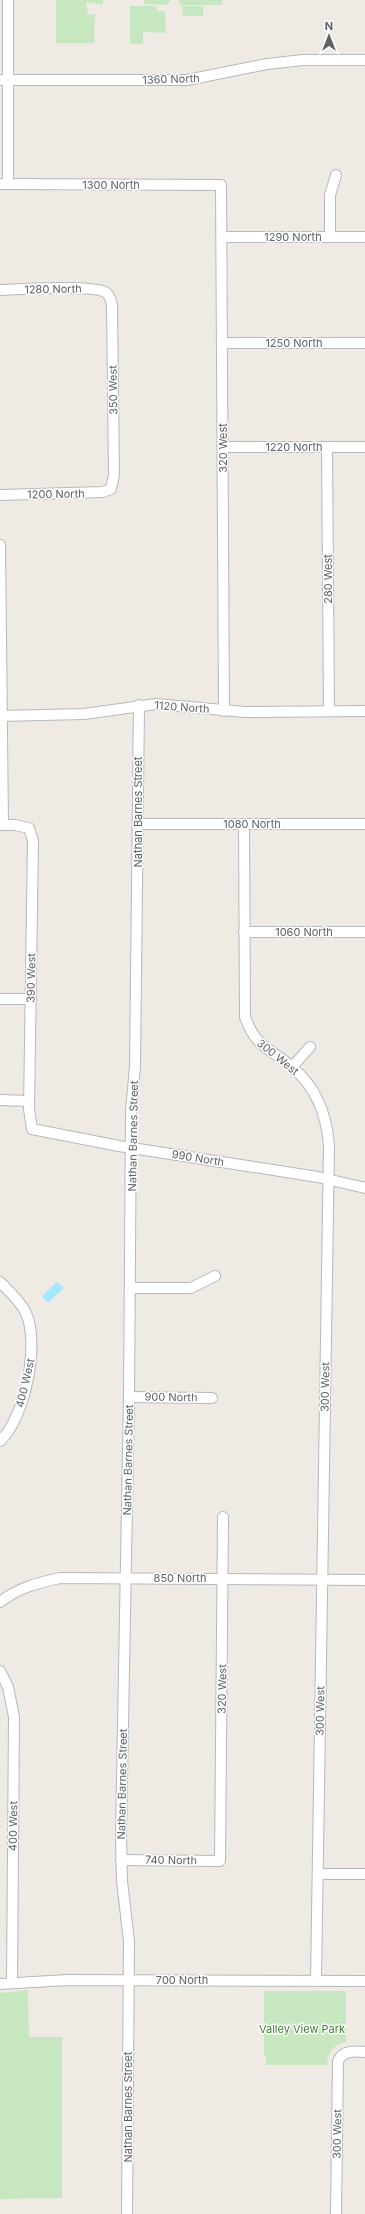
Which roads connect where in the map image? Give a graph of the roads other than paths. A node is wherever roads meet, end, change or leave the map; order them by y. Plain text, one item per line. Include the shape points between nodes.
1 (8, 0) edge
2 (365, 60) edge
3 (4, 80) edge
4 (336, 175) dead end
5 (4, 184) edge
6 (221, 185) joint
7 (222, 237) junction
8 (330, 237) junction
9 (365, 237) edge
10 (0, 290) edge
11 (106, 292) joint
12 (222, 343) junction
13 (365, 343) edge
14 (223, 447) junction
15 (327, 447) junction
16 (365, 447) edge
17 (111, 489) joint
18 (0, 495) edge
19 (0, 546) edge
20 (139, 705) junction
21 (224, 711) junction
22 (329, 711) junction
23 (365, 711) edge
24 (1, 716) edge
25 (139, 824) junction
26 (244, 824) junction
27 (365, 824) edge
28 (1, 825) edge
29 (244, 932) junction
30 (365, 932) edge
31 (0, 999) edge
32 (31, 999) junction
33 (310, 1047) dead end
34 (292, 1067) junction
35 (0, 1100) edge
36 (29, 1101) junction
37 (32, 1129) joint
38 (132, 1147) junction
39 (329, 1179) junction
40 (365, 1188) edge
41 (215, 1276) dead end
42 (0, 1282) edge
43 (130, 1288) junction
44 (129, 1397) junction
45 (212, 1398) dead end
46 (0, 1441) edge
47 (223, 1517) dead end
48 (125, 1578) junction
49 (223, 1578) junction
50 (322, 1580) junction
51 (365, 1580) edge
52 (0, 1602) edge
53 (0, 1671) edge
54 (121, 1860) junction
55 (220, 1861) joint
56 (318, 1874) junction
57 (365, 1874) edge
58 (128, 1980) junction
59 (316, 1981) junction
60 (365, 1981) edge
61 (12, 1983) junction
62 (0, 1984) edge
63 (365, 2052) edge
64 (128, 2214) edge
65 (336, 2214) edge

1 - 3 street
2 - 3 street, 1360 North via 303,60 267,64 187,80
3 - 5 street
4 - 8 street via 330,195
5 - 6 street, 1300 North
6 - 7 street, 320 West
7 - 8 street, 1290 North
7 - 12 street, 320 West
8 - 9 street, 1290 North
10 - 11 street, 1280 North via 90,288
11 - 17 street, 350 West via 112,305 114,475
12 - 13 street, 1250 North
12 - 14 street, 320 West
14 - 15 street, 1220 North
14 - 21 street, 320 West
15 - 16 street, 1220 North
15 - 22 street, 280 West
17 - 18 street, 1200 North via 91,493
19 - 24 street
20 - 21 street, 1120 North via 178,705
20 - 24 street, 1120 North via 84,714
20 - 25 street, Nathan Barnes Street
21 - 22 street, 1120 North
22 - 23 street, 1120 North
24 - 28 street
25 - 26 street, 1080 North
25 - 38 street, Nathan Barnes Street
26 - 27 street, 1080 North
26 - 29 street, 300 West
28 - 32 street, 390 West via 29,828 33,841
29 - 30 street, 1060 North
29 - 34 street, 300 West via 245,1017 256,1039
31 - 32 street
32 - 36 street, 390 West
33 - 34 street
34 - 39 street, 300 West via 311,1088 325,1119 329,1146
35 - 36 street
36 - 37 street, 390 West
37 - 38 street, 990 North
38 - 39 street, 990 North
38 - 43 street, Nathan Barnes Street
39 - 40 street, 990 North
39 - 50 street, 300 West
41 - 43 street via 191,1288
42 - 46 street, 400 West via 25,1312 32,1352 18,1413 11,1429
43 - 44 street, Nathan Barnes Street
44 - 45 street, 900 North
44 - 48 street, Nathan Barnes Street
47 - 49 street, 320 West
48 - 49 street, 850 North
48 - 52 street, 850 North via 74,1578 44,1582 18,1590
48 - 54 street, Nathan Barnes Street
49 - 50 street, 850 North
49 - 55 street, 320 West
50 - 51 street, 850 North
50 - 56 street, 300 West
53 - 61 street, 400 West via 8,1687 14,1717
54 - 55 street, 740 North
54 - 58 street, Nathan Barnes Street via 128,1930
56 - 57 street
56 - 59 street, 300 West
58 - 59 street, 700 North
58 - 61 street, 700 North
58 - 64 street, Nathan Barnes Street
59 - 60 street, 700 North
61 - 62 street, 700 North
63 - 65 street, 300 West via 341,2056 337,2068

